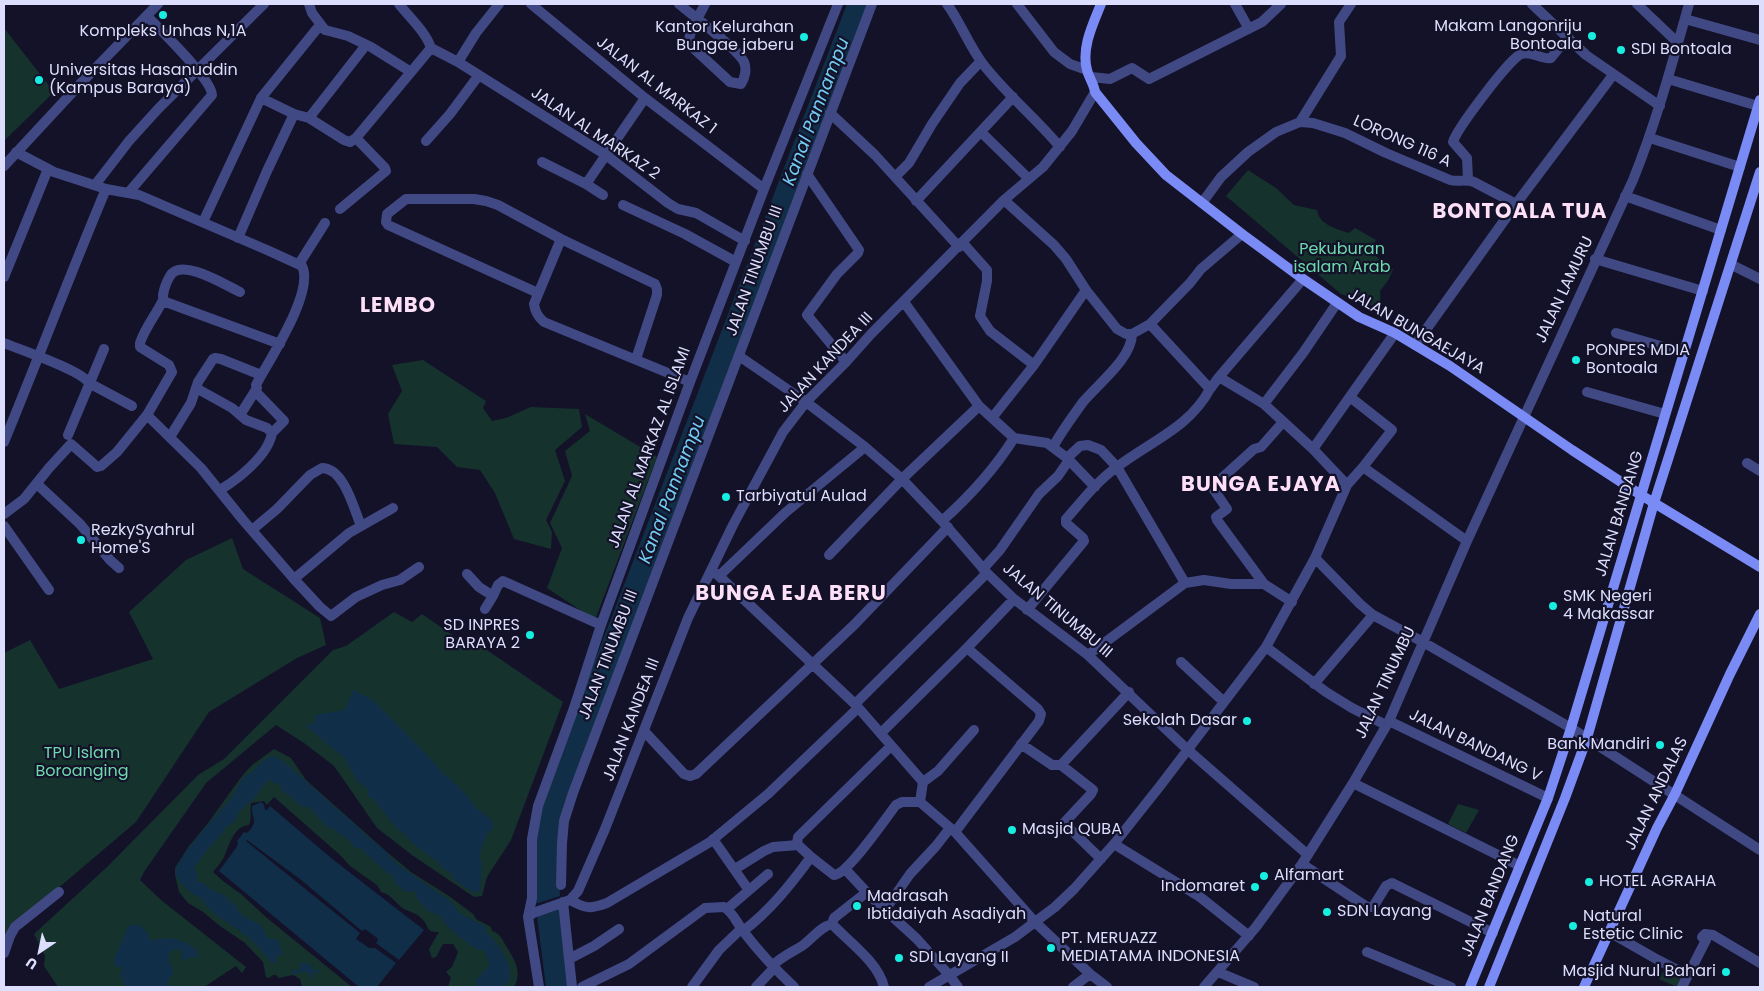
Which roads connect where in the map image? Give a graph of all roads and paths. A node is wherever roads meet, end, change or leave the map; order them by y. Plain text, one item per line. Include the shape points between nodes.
1 (158, 4) edge
2 (264, 4) edge
3 (309, 4) edge
4 (399, 4) edge
5 (499, 4) edge
6 (531, 4) edge
7 (679, 4) edge
8 (706, 4) edge
9 (838, 4) edge
10 (872, 4) edge
11 (947, 4) edge
12 (1017, 4) edge
13 (1100, 4) edge
14 (1235, 4) edge
15 (1282, 4) edge
16 (1351, 4) edge
17 (1532, 4) edge
18 (1637, 4) edge
19 (1689, 4) edge
20 (147, 16) junction
21 (1685, 18) junction
22 (697, 20) junction
23 (320, 25) junction
24 (1249, 29) junction
25 (1567, 38) junction
26 (1760, 40) edge
27 (1678, 43) junction
28 (366, 45) junction
29 (431, 48) junction
30 (458, 62) junction
31 (981, 62) junction
32 (197, 69) junction
33 (411, 72) junction
34 (1089, 74) junction
35 (479, 75) junction
36 (1613, 75) junction
37 (1668, 79) junction
38 (1095, 92) junction
39 (1013, 97) junction
40 (261, 98) junction
41 (645, 98) junction
42 (1759, 103) edge
43 (1660, 106) junction
44 (830, 113) junction
45 (294, 114) junction
46 (309, 118) junction
47 (1300, 122) junction
48 (981, 132) junction
49 (356, 138) junction
50 (1650, 138) junction
51 (426, 141) dead end
52 (1060, 147) junction
53 (16, 152) junction
54 (606, 155) junction
55 (542, 162) dead end
56 (4, 166) edge
57 (1740, 167) junction
58 (48, 169) junction
59 (1760, 172) edge
60 (807, 174) junction
61 (895, 177) junction
62 (1029, 179) junction
63 (1468, 180) junction
64 (586, 184) junction
65 (94, 185) junction
66 (106, 189) junction
67 (764, 189) junction
68 (129, 192) junction
69 (603, 195) dead end
70 (1625, 196) junction
71 (1004, 200) junction
72 (916, 201) junction
73 (1202, 203) junction
74 (623, 204) dead end
75 (1516, 204) junction
76 (340, 209) dead end
77 (203, 222) junction
78 (325, 223) dead end
79 (1721, 230) junction
80 (1242, 234) junction
81 (238, 238) junction
82 (562, 239) junction
83 (745, 241) junction
84 (960, 244) junction
85 (1595, 259) junction
86 (736, 262) junction
87 (299, 264) junction
88 (1732, 264) junction
89 (4, 277) edge
90 (1303, 279) junction
91 (1760, 279) edge
92 (1086, 290) junction
93 (1703, 291) junction
94 (240, 292) dead end
95 (538, 293) junction
96 (163, 301) junction
97 (904, 302) junction
98 (1337, 303) junction
99 (1150, 324) junction
100 (1395, 333) junction
101 (1616, 333) dead end
102 (1132, 334) junction
103 (4, 343) edge
104 (280, 344) junction
105 (1415, 345) junction
106 (104, 349) dead end
107 (1684, 353) junction
108 (739, 356) junction
109 (39, 357) junction
110 (636, 359) junction
111 (846, 362) junction
112 (1034, 365) junction
113 (261, 375) junction
114 (1219, 376) junction
115 (690, 382) junction
116 (89, 383) junction
117 (196, 388) junction
118 (1210, 389) junction
119 (255, 392) junction
120 (1587, 392) dead end
121 (1350, 397) junction
122 (806, 402) junction
123 (1264, 404) junction
124 (132, 406) dead end
125 (979, 406) junction
126 (1665, 414) junction
127 (147, 415) junction
128 (240, 415) junction
129 (1523, 417) junction
130 (992, 418) junction
131 (1284, 422) junction
132 (272, 433) junction
133 (170, 438) junction
134 (1014, 438) junction
135 (69, 439) junction
136 (4, 442) edge
137 (865, 447) junction
138 (1053, 447) junction
139 (1313, 449) junction
140 (1068, 459) junction
141 (1747, 463) dead end
142 (1117, 466) junction
143 (1363, 467) junction
144 (1760, 471) edge
145 (902, 479) junction
146 (37, 484) junction
147 (1347, 485) junction
148 (1095, 486) junction
149 (220, 490) junction
150 (1641, 495) junction
151 (1654, 503) junction
152 (394, 508) dead end
153 (4, 514) edge
154 (945, 524) junction
155 (4, 526) edge
156 (361, 526) junction
157 (252, 530) junction
158 (1467, 541) junction
159 (829, 555) dead end
160 (1315, 558) junction
161 (419, 567) dead end
162 (119, 568) dead end
163 (1760, 568) edge
164 (985, 570) junction
165 (715, 573) junction
166 (467, 574) dead end
167 (294, 579) junction
168 (1184, 583) junction
169 (1264, 584) junction
170 (49, 590) dead end
171 (493, 596) junction
172 (1014, 598) junction
173 (1292, 602) junction
174 (485, 609) dead end
175 (1028, 610) junction
176 (1760, 614) edge
177 (1373, 615) junction
178 (600, 625) junction
179 (1422, 642) junction
180 (1266, 647) junction
181 (967, 648) junction
182 (1088, 655) junction
183 (1181, 662) dead end
184 (813, 663) junction
185 (1314, 684) junction
186 (1129, 692) junction
187 (1224, 702) junction
188 (857, 706) junction
189 (1387, 723) junction
190 (1571, 728) junction
191 (974, 730) dead end
192 (644, 731) junction
193 (881, 733) junction
194 (1587, 738) junction
195 (1021, 744) junction
196 (891, 746) junction
197 (1188, 750) junction
198 (1061, 765) junction
199 (923, 782) junction
200 (1353, 783) junction
201 (1675, 794) junction
202 (1548, 798) junction
203 (920, 802) junction
204 (952, 830) junction
205 (713, 839) junction
206 (1114, 844) junction
207 (798, 845) junction
208 (1760, 850) edge
209 (811, 857) junction
210 (1101, 859) junction
211 (1305, 860) junction
212 (1520, 866) junction
213 (735, 869) junction
214 (845, 869) junction
215 (768, 874) dead end
216 (561, 885) dead end
217 (748, 889) junction
218 (59, 892) dead end
219 (866, 892) junction
220 (569, 903) junction
221 (727, 908) junction
222 (885, 910) junction
223 (532, 913) junction
224 (1035, 922) junction
225 (832, 924) junction
226 (619, 929) dead end
227 (742, 930) junction
228 (1609, 932) junction
229 (1493, 933) junction
230 (1249, 936) junction
231 (1367, 952) dead end
232 (4, 953) edge
233 (569, 959) junction
234 (1760, 963) edge
235 (773, 967) junction
236 (1218, 972) junction
237 (1090, 974) junction
238 (949, 975) junction
239 (1688, 975) junction
240 (603, 983) edge
241 (957, 986) edge
242 (539, 987) edge
243 (572, 987) edge
244 (582, 987) edge
245 (692, 987) edge
246 (756, 987) edge
247 (794, 987) edge
248 (884, 987) edge
249 (929, 987) edge
250 (1073, 987) edge
251 (1107, 987) edge
252 (1204, 987) edge
253 (1254, 987) edge
254 (1450, 987) edge
255 (1470, 987) edge
256 (1489, 987) edge
257 (1584, 987) edge
258 (1682, 987) edge

1 - 20 street
2 - 32 street
3 - 23 street
4 - 29 street
5 - 30 street
6 - 41 street, JALAN AL MARKAZ 1
7 - 22 street
8 - 22 street
9 - 67 street, JALAN AL MARKAZ AL ISLAMI
10 - 44 street, JALAN TINUMBU III
11 - 31 street
12 - 34 street via 1054,52
13 - 34 main road via 1087,44
14 - 24 street
15 - 24 street
16 - 47 street via 1339,22 1342,48 1339,61
17 - 25 street
18 - 27 street
19 - 21 street, JALAN LAMURU
20 - 32 street
20 - 53 street
21 - 26 street
21 - 27 street, JALAN LAMURU
22 - 22 street via 740,55 746,70 741,84 730,82 689,44 688,39
23 - 28 street via 325,30
23 - 40 street
24 - 34 street via 1149,79 1132,68 1110,80
25 - 36 street
25 - 63 street via 1551,58 1528,53 1518,56 1472,112 1453,142 1467,158
27 - 37 street, JALAN LAMURU
28 - 33 street
28 - 46 street
29 - 30 street, JALAN AL MARKAZ 2
29 - 33 street
30 - 35 street, JALAN AL MARKAZ 2
31 - 39 street
31 - 61 street via 960,83 908,163
32 - 65 street via 129,141
32 - 68 street via 212,89 211,97
33 - 49 street
34 - 38 main road
35 - 51 street
35 - 54 street, JALAN AL MARKAZ 2
36 - 43 street
36 - 75 street
37 - 42 street
37 - 43 street, JALAN LAMURU
38 - 52 street, JALAN KANDEA III
38 - 73 main road, JALAN BUNGAEJAYA via 1154,163
39 - 48 street
39 - 52 street
40 - 45 street
40 - 77 street
41 - 54 street
41 - 67 street, JALAN AL MARKAZ 1
42 - 57 main road, JALAN BANDANG
43 - 50 street, JALAN LAMURU
44 - 60 street, JALAN TINUMBU III
44 - 61 street
45 - 46 street
45 - 81 street
46 - 49 street via 347,142
47 - 63 street, LORONG 116 A via 1345,133 1450,180
47 - 73 street via 1276,132 1248,152 1221,178
48 - 62 street
48 - 72 street
49 - 76 street via 386,171
50 - 57 street
50 - 70 street, JALAN LAMURU
52 - 62 street, JALAN KANDEA III
53 - 56 street
53 - 58 street
54 - 64 street
54 - 83 street, JALAN AL MARKAZ 2 via 668,203 696,214
55 - 64 street
57 - 79 main road, JALAN BANDANG
58 - 65 street
58 - 89 street
59 - 88 main road, JALAN BANDANG
60 - 108 street, JALAN TINUMBU III
60 - 111 street via 858,250 807,315
61 - 72 street
62 - 71 street, JALAN KANDEA III
63 - 75 street, LORONG 116 A
64 - 69 street
65 - 66 street
66 - 68 street
66 - 109 street
67 - 83 street, JALAN AL MARKAZ AL ISLAMI
68 - 77 street
70 - 79 street
70 - 85 street, JALAN LAMURU
71 - 84 street, JALAN KANDEA III
71 - 92 street via 1054,245
72 - 84 street
73 - 80 main road, JALAN BUNGAEJAYA
74 - 86 street
75 - 105 street
77 - 81 street
78 - 87 street
79 - 93 main road, JALAN BANDANG
80 - 90 main road, JALAN BUNGAEJAYA
80 - 99 street via 1201,269
81 - 87 street
82 - 95 street
82 - 95 street via 498,204 474,199 406,199 387,214 388,225
82 - 110 street via 655,284 657,295
83 - 86 street, JALAN AL MARKAZ AL ISLAMI
84 - 97 street, JALAN KANDEA III
84 - 112 street via 987,270 980,316 990,331
85 - 93 street
85 - 129 street, JALAN LAMURU
86 - 115 street, JALAN AL MARKAZ AL ISLAMI
87 - 104 street via 305,274 304,283
88 - 91 street
88 - 151 main road, JALAN BANDANG
90 - 98 main road, JALAN BUNGAEJAYA
90 - 114 street
92 - 102 street via 1117,329
92 - 112 street
93 - 107 main road, JALAN BANDANG
94 - 96 street via 186,269 175,271 170,276
95 - 110 street via 535,311 544,322
96 - 104 street
96 - 127 street via 140,347 169,365 172,372
97 - 111 street, JALAN KANDEA III
97 - 125 street
98 - 100 main road, JALAN BUNGAEJAYA
98 - 123 street
99 - 102 street
99 - 118 street
100 - 105 main road, JALAN BUNGAEJAYA
100 - 121 street
101 - 107 street
102 - 138 street via 1132,342 1120,363 1083,403
103 - 109 street
104 - 113 street
105 - 129 main road, JALAN BUNGAEJAYA
106 - 116 street
107 - 126 main road, JALAN BANDANG
108 - 122 street, JALAN TINUMBU III
108 - 216 street, JALAN TINUMBU III via 573,793 564,821
109 - 116 street via 86,378
109 - 136 street
110 - 115 street
111 - 122 street, JALAN KANDEA III
112 - 130 street
113 - 117 street via 216,358
113 - 119 street
114 - 118 street
114 - 123 street
115 - 178 street, JALAN AL MARKAZ AL ISLAMI
116 - 124 street
116 - 135 street
117 - 128 street
117 - 133 street
118 - 142 street via 1185,422
119 - 128 street
119 - 132 street via 284,420
120 - 126 street
121 - 139 street
121 - 143 street via 1392,430
122 - 137 street, JALAN TINUMBU III
122 - 165 street, JALAN KANDEA III via 768,458
123 - 131 street
125 - 130 street
125 - 145 street
126 - 150 main road, JALAN BANDANG
127 - 133 street
127 - 135 street via 117,452 101,466 95,466
128 - 132 street
129 - 150 main road, JALAN BUNGAEJAYA
129 - 158 street, JALAN TINUMBU
130 - 134 street
131 - 139 street
131 - 169 street via 1261,447 1254,449 1212,486 1227,509 1216,517 1217,520
132 - 149 street via 253,463
133 - 149 street
134 - 138 street
134 - 154 street via 986,478
135 - 146 street
137 - 145 street, JALAN TINUMBU III
137 - 165 street
138 - 140 street
139 - 147 street
140 - 142 street via 1080,446 1088,445 1101,450
140 - 148 street
140 - 164 street
141 - 144 street
142 - 148 street
142 - 168 street
143 - 147 street
143 - 158 street
145 - 154 street, JALAN TINUMBU III
145 - 159 street
146 - 153 street
146 - 162 street via 80,524
147 - 160 street
148 - 175 street via 1065,521 1084,541
149 - 157 street
150 - 151 main road
150 - 190 main road, JALAN BANDANG
151 - 163 main road
151 - 194 main road, JALAN BANDANG
152 - 156 street
154 - 164 street, JALAN TINUMBU III
154 - 184 street via 874,606
155 - 170 street
156 - 157 street via 342,482 334,472 322,468 310,475
156 - 167 street
157 - 167 street
158 - 179 street, JALAN TINUMBU
160 - 173 street
160 - 177 street
161 - 167 street via 400,580 356,597 331,616
164 - 172 street, JALAN TINUMBU III
164 - 188 street
165 - 184 street
165 - 192 street, JALAN KANDEA III via 688,618
166 - 171 street
168 - 169 street via 1204,580
168 - 182 street
169 - 173 street
171 - 174 street
171 - 178 street via 503,582
172 - 175 street, JALAN TINUMBU III
172 - 181 street
173 - 180 street
175 - 182 street, JALAN TINUMBU III
176 - 201 main road, JALAN ANDALAS
177 - 179 street
177 - 185 street
178 - 223 street, JALAN AL MARKAZ AL ISLAMI via 538,806 532,839
179 - 189 street, JALAN TINUMBU
179 - 190 street
180 - 185 street, JALAN BANDANG V
180 - 187 street
181 - 193 street
181 - 195 street via 1041,712
182 - 186 street, JALAN TINUMBU III
183 - 187 street
184 - 188 street
184 - 192 street via 693,776 684,774
185 - 189 street, JALAN BANDANG V via 1352,708
186 - 197 street, JALAN TINUMBU III
186 - 198 street
187 - 197 street
188 - 193 street
188 - 205 street via 768,794
189 - 200 street, JALAN TINUMBU
189 - 202 street, JALAN BANDANG V
190 - 194 street
190 - 202 main road, JALAN BANDANG
191 - 199 street via 938,771
192 - 220 street, JALAN KANDEA III via 593,860
193 - 196 street
194 - 201 street
194 - 256 main road, JALAN BANDANG
195 - 198 street via 1052,765
195 - 204 street
196 - 199 street
196 - 207 street via 801,834
197 - 206 street
197 - 211 street, JALAN TINUMBU III
198 - 210 street via 1093,790 1064,823
199 - 203 street
200 - 211 street, JALAN TINUMBU
200 - 212 street
201 - 208 street
201 - 228 main road, JALAN ANDALAS
202 - 212 main road, JALAN BANDANG
203 - 204 street
203 - 214 street via 896,805
204 - 222 street via 910,874
204 - 224 street
205 - 213 street
205 - 220 street via 616,899 594,907
206 - 210 street
206 - 230 street via 1200,897
207 - 209 street
207 - 213 street via 764,851
209 - 214 street via 834,875
209 - 227 street via 758,920
210 - 224 street via 1074,889
211 - 229 street, JALAN TINUMBU III via 1367,907 1373,907 1386,886 1392,883
211 - 230 street, JALAN TINUMBU
212 - 229 main road, JALAN BANDANG
213 - 217 street
214 - 219 street
215 - 217 street
217 - 221 street
218 - 232 street via 15,928
219 - 222 street
219 - 225 street via 834,918
220 - 223 street
220 - 233 street
221 - 227 street
221 - 240 street via 705,908
222 - 238 street
223 - 242 street, JALAN AL MARKAZ AL ISLAMI
224 - 237 street
224 - 238 street
225 - 235 street
225 - 248 street via 865,956
226 - 233 street
227 - 235 street
227 - 245 street via 723,946
228 - 239 street
228 - 257 main road, JALAN ANDALAS
229 - 255 main road, JALAN BANDANG
230 - 236 street, JALAN TINUMBU
231 - 254 street
233 - 243 street
234 - 239 street via 1713,935 1705,934 1702,936 1706,940
235 - 246 street
235 - 247 street
236 - 252 street, JALAN TINUMBU
236 - 253 street
237 - 250 street
237 - 251 street
238 - 241 street
238 - 249 street
239 - 258 street
240 - 244 street

